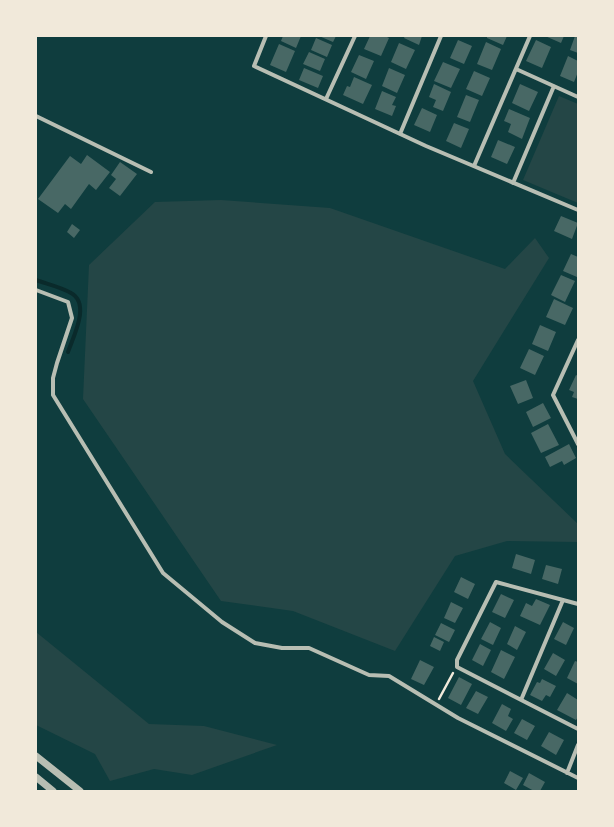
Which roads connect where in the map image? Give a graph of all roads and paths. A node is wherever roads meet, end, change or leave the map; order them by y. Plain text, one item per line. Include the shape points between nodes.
1 (266, 36) edge
2 (355, 36) edge
3 (441, 36) edge
4 (530, 36) edge
5 (516, 69) junction
6 (554, 86) junction
7 (578, 97) edge
8 (326, 99) junction
9 (36, 116) edge
10 (400, 134) junction
11 (474, 166) junction
12 (151, 172) dead end
13 (513, 183) junction
14 (578, 210) edge
15 (36, 290) edge
16 (578, 340) edge
17 (578, 444) edge
18 (563, 600) junction
19 (578, 604) edge
20 (457, 668) junction
21 (521, 700) junction
22 (436, 704) junction
23 (578, 729) edge
24 (578, 745) edge
25 (36, 756) edge
26 (567, 772) junction
27 (36, 777) edge
28 (578, 778) edge
29 (53, 791) edge
30 (80, 791) edge

1 - 8 street via 254,66
2 - 8 street
3 - 10 street
4 - 5 street
5 - 6 street
5 - 11 street
6 - 7 street
6 - 13 street
8 - 10 street
9 - 12 street
10 - 11 street
11 - 13 street
13 - 14 street
15 - 22 street via 68,302 72,318 53,378 53,395 163,573 222,622 255,643 282,648 309,648 369,675 389,676
16 - 17 street via 553,395
18 - 19 street
18 - 20 street via 496,582 457,660
18 - 21 street
20 - 21 street
20 - 22 path
21 - 23 street
22 - 26 street via 458,718
24 - 26 street
25 - 30 street
26 - 28 street
27 - 29 street

